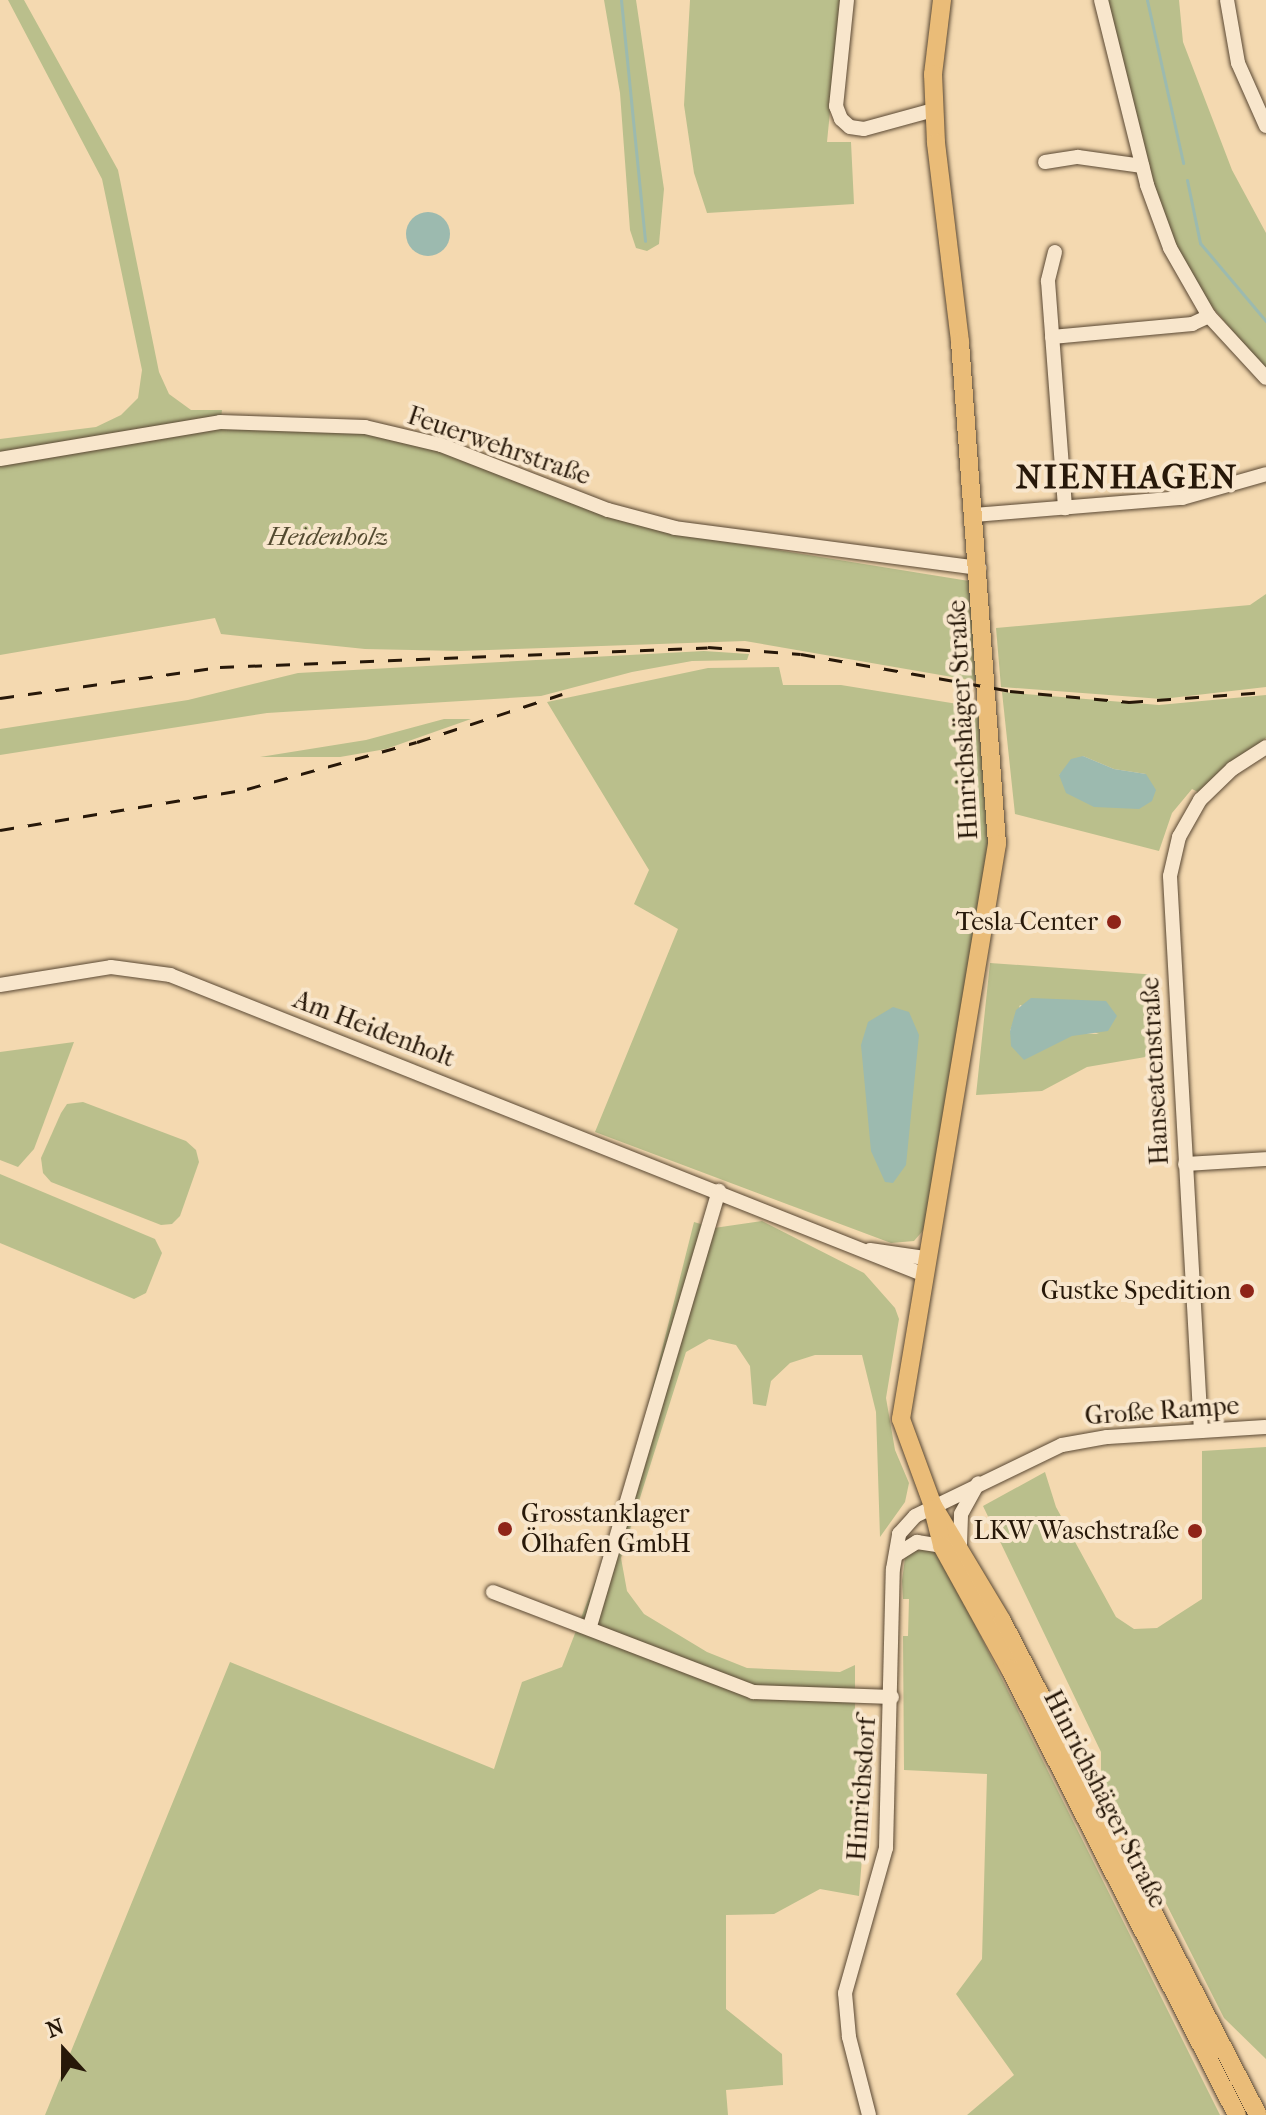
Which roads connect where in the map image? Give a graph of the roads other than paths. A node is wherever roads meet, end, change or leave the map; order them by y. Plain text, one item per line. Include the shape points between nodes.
1 (847, 0) edge
2 (942, 0) edge
3 (1101, 0) edge
4 (1227, 0) edge
5 (933, 110) junction
6 (1266, 126) edge
7 (1045, 162) dead end
8 (1142, 166) junction
9 (1055, 252) dead end
10 (1209, 316) junction
11 (1052, 337) junction
12 (1266, 378) edge
13 (0, 459) edge
14 (1266, 474) edge
15 (1065, 508) junction
16 (974, 515) junction
17 (979, 568) junction
18 (1266, 747) edge
19 (0, 985) edge
20 (1266, 1159) edge
21 (1185, 1164) junction
22 (719, 1191) junction
23 (924, 1266) junction
24 (1266, 1427) edge
25 (1201, 1431) junction
26 (978, 1483) junction
27 (933, 1506) junction
28 (951, 1545) junction
29 (896, 1555) junction
30 (495, 1588) dead end
31 (590, 1626) junction
32 (892, 1697) junction
33 (1256, 2111) edge
34 (869, 2115) edge
35 (1237, 2115) edge

1 - 5 street via 836,106 841,119 864,129
2 - 5 main road, Hinrichshäger Straße
3 - 8 street
4 - 6 street via 1238,63
5 - 16 main road, Hinrichshäger Straße
7 - 8 street via 1078,157
8 - 10 street via 1170,248
9 - 11 street via 1048,281
10 - 11 street via 1192,324
10 - 12 street
11 - 15 street
13 - 17 street, Feuerwehrstraße via 220,422 365,427 441,445 608,510 675,528
14 - 15 street via 1182,498
15 - 16 street
16 - 17 main road, Hinrichshäger Straße
17 - 23 main road, Hinrichshäger Straße via 997,844 953,1124
18 - 21 street, Hanseatenstraße via 1232,769 1200,800 1179,837 1172,863 1169,901
19 - 22 street, Am Heidenholt via 111,967 170,975
20 - 21 street
21 - 25 street, Hanseatenstraße
22 - 23 street, Am Heidenholt via 866,1250
22 - 31 street
23 - 27 main road, Hinrichshäger Straße via 901,1419
24 - 25 street, Große Rampe
25 - 26 street, Große Rampe via 1079,1441 1031,1456
26 - 27 street, Große Rampe
26 - 28 street
27 - 28 main road, Hinrichshäger Straße
27 - 29 street, Hinrichsdorf via 907,1523
28 - 29 street via 917,1542
28 - 33 main road, Hinrichshäger Straße
28 - 35 main road, Hinrichshäger Straße
29 - 32 street, Hinrichsdorf
30 - 31 street
31 - 32 street via 753,1692
32 - 34 street, Hinrichsdorf via 886,1848 848,1976 845,2007

